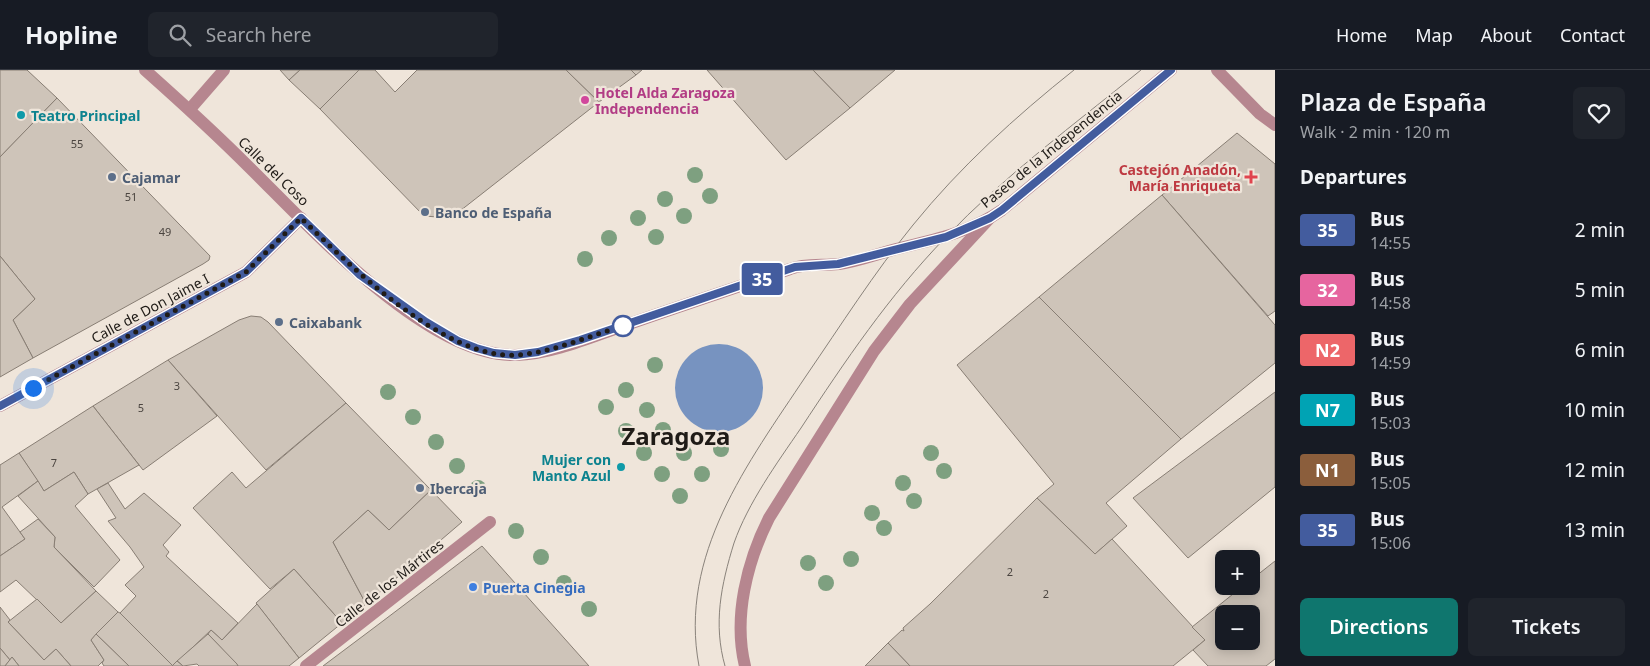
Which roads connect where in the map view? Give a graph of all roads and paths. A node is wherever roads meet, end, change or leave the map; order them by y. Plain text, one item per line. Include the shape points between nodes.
1 (145, 70) edge
2 (224, 70) edge
3 (1171, 70) edge
4 (1216, 70) edge
5 (190, 109) junction
6 (1275, 125) edge
7 (301, 218) junction
8 (990, 218) junction
9 (795, 267) joint
10 (0, 406) edge
11 (490, 522) dead end
12 (306, 666) edge
13 (745, 666) edge

1 - 5 street, Calle del Coso
2 - 5 street
3 - 8 street, Paseo de la Independencia
4 - 6 street
5 - 7 street, Calle del Coso
7 - 9 street, Calle del Coso via 383,293 458,341 494,353 538,352
7 - 10 street, Calle de Don Jaime I via 246,272
8 - 9 street, Paseo de la Independencia via 946,237 869,258
8 - 13 street via 910,304 874,351 769,518 750,566 745,593 741,623
11 - 12 street, Calle de los Mártires

